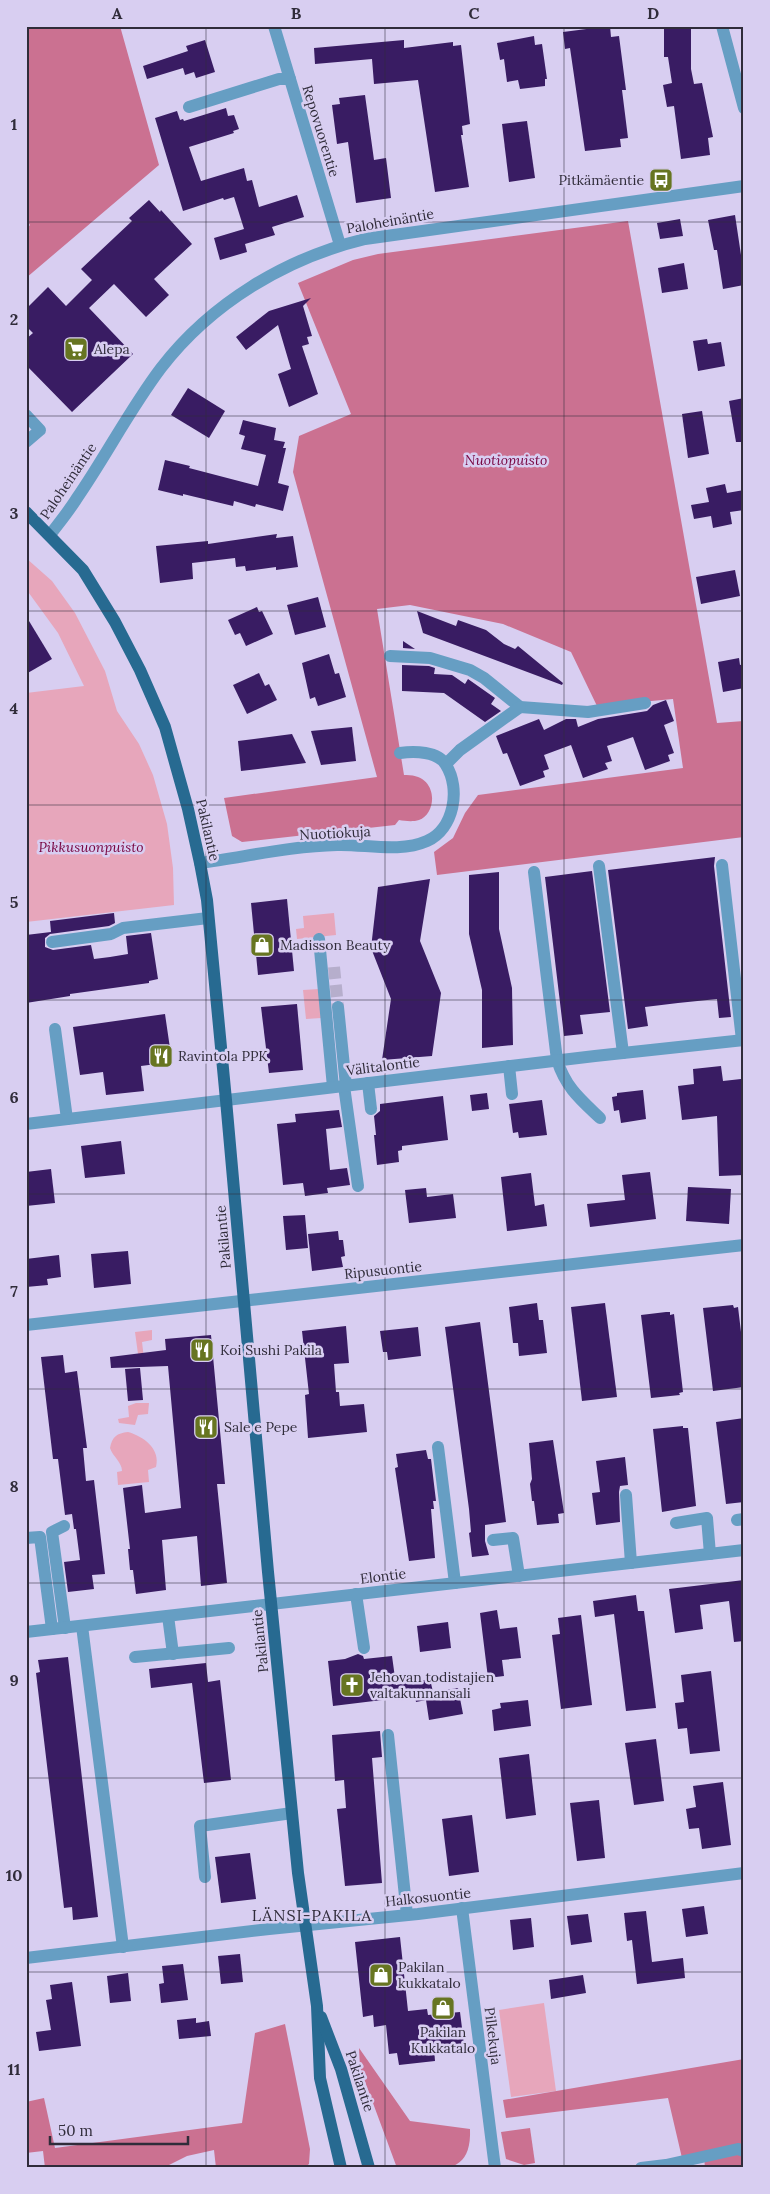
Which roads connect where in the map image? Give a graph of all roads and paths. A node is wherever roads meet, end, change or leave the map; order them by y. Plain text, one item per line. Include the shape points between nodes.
1 (274, 26) edge
2 (722, 26) edge
3 (290, 78) junction
4 (189, 107) dead end
5 (744, 108) edge
6 (744, 186) edge
7 (340, 245) junction
8 (26, 416) edge
9 (26, 442) edge
10 (28, 517) edge
11 (50, 534) junction
12 (390, 656) dead end
13 (645, 703) dead end
14 (520, 707) junction
15 (400, 753) dead end
16 (446, 764) junction
17 (200, 862) junction
18 (722, 865) dead end
19 (599, 866) dead end
20 (534, 872) dead end
21 (208, 918) junction
22 (319, 939) dead end
23 (52, 942) dead end
24 (338, 1007) tunnel mouth
25 (56, 1029) dead end
26 (743, 1040) edge
27 (623, 1053) junction
28 (557, 1060) junction
29 (509, 1066) junction
30 (368, 1083) junction
31 (341, 1086) junction
32 (512, 1094) dead end
33 (226, 1100) junction
34 (371, 1109) dead end
35 (600, 1118) dead end
36 (67, 1119) junction
37 (26, 1124) edge
38 (358, 1186) dead end
39 (744, 1245) edge
40 (244, 1300) junction
41 (26, 1325) edge
42 (438, 1447) dead end
43 (626, 1495) dead end
44 (676, 1523) dead end
45 (64, 1526) dead end
46 (26, 1538) edge
47 (493, 1540) dead end
48 (744, 1550) edge
49 (710, 1554) junction
50 (631, 1563) junction
51 (519, 1576) junction
52 (455, 1583) junction
53 (356, 1594) junction
54 (272, 1603) junction
55 (168, 1616) junction
56 (82, 1626) junction
57 (58, 1629) junction
58 (26, 1632) edge
59 (229, 1648) dead end
60 (364, 1648) dead end
61 (173, 1654) junction
62 (135, 1657) dead end
63 (388, 1735) dead end
64 (292, 1813) junction
65 (744, 1873) edge
66 (205, 1877) dead end
67 (462, 1908) junction
68 (407, 1915) junction
69 (304, 1925) junction
70 (123, 1947) junction
71 (26, 1958) edge
72 (317, 2006) junction
73 (744, 2151) edge
74 (341, 2168) edge
75 (369, 2168) edge
76 (495, 2168) edge
77 (641, 2168) edge

1 - 3 street, Repovuorentie
2 - 5 street
3 - 4 street
3 - 7 street, Repovuorentie
6 - 7 street, Paloheinäntie via 480,222
7 - 11 street, Paloheinäntie via 264,279 237,296 199,328 162,367 76,500
8 - 9 street via 40,430
10 - 11 main road, Pakilantie
11 - 17 main road, Pakilantie via 84,570 140,670 167,735
12 - 14 street via 430,658 470,670
13 - 14 street via 588,712
14 - 16 street via 460,750
15 - 16 street via 424,752
16 - 17 street, Nuotiokuja via 455,797 444,829 429,840 413,846 336,845
17 - 21 main road, Pakilantie
18 - 26 street
19 - 27 street
20 - 28 street
21 - 23 street via 123,928 111,934
21 - 33 main road, Pakilantie
22 - 31 street
24 - 31 street
25 - 36 street
26 - 27 street, Välitalontie
27 - 28 street, Välitalontie
28 - 29 street, Välitalontie
28 - 35 street via 562,1077 574,1094
29 - 30 street, Välitalontie
29 - 32 street
30 - 31 street, Välitalontie
30 - 34 street
31 - 33 street, Välitalontie
31 - 38 street
33 - 36 street, Välitalontie
33 - 40 main road, Pakilantie
36 - 37 street, Välitalontie
39 - 40 street, Ripusuontie
40 - 41 street, Ripusuontie
40 - 54 main road, Pakilantie
42 - 52 street
43 - 50 street
44 - 49 street via 707,1518
45 - 57 street via 52,1532
46 - 57 street via 40,1536
47 - 51 street via 513,1538
48 - 49 street, Elontie
49 - 50 street, Elontie
50 - 51 street, Elontie
51 - 52 street, Elontie
52 - 53 street, Elontie
53 - 54 street, Elontie
53 - 60 street
54 - 55 street, Elontie
54 - 64 main road, Pakilantie
55 - 56 street, Elontie
55 - 61 street
56 - 57 street, Elontie
56 - 70 street
57 - 58 street, Elontie
59 - 61 street
61 - 62 street
63 - 68 street
64 - 66 street via 200,1826
64 - 69 main road, Pakilantie
65 - 67 street, Halkosuontie
67 - 68 street, Halkosuontie
67 - 76 street, Pilkekuja
68 - 69 street, Halkosuontie
69 - 70 street, Halkosuontie
69 - 72 main road, Pakilantie
70 - 71 street, Halkosuontie
72 - 74 main road, Pakilantie via 320,2078
72 - 75 main road, Pakilantie via 341,2069
73 - 77 street via 738,2149

